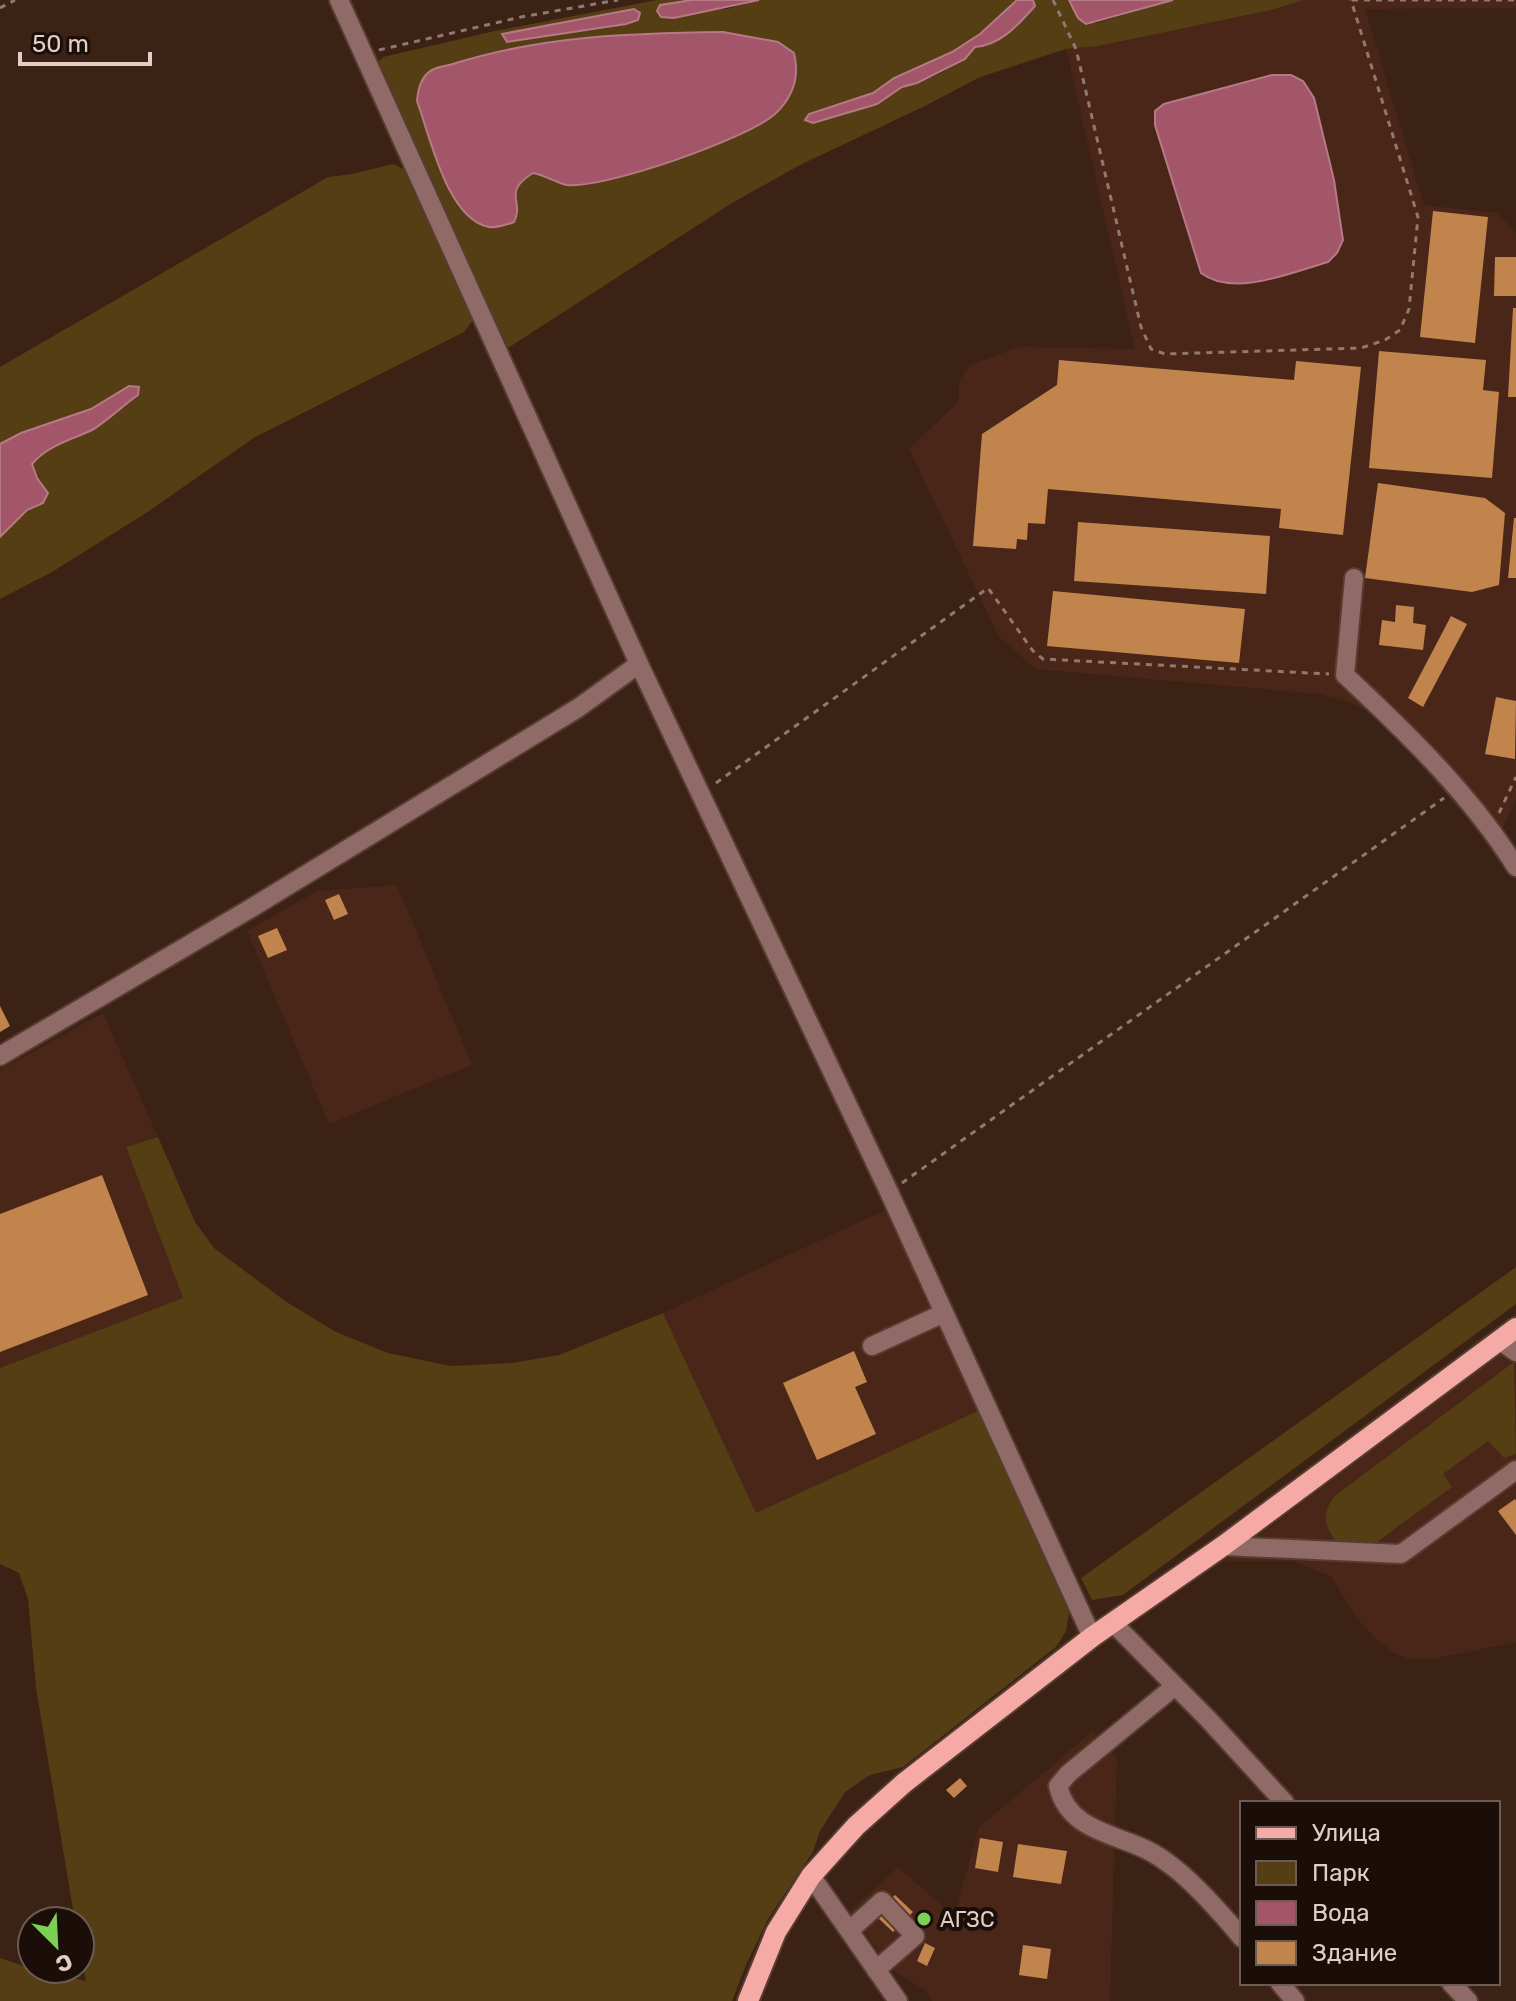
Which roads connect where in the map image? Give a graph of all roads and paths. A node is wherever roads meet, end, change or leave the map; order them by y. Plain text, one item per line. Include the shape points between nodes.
1 (15, 0) edge
2 (339, 0) edge
3 (618, 0) edge
4 (1053, 0) edge
5 (1351, 0) edge
6 (1516, 0) edge
7 (0, 8) edge
8 (363, 53) junction
9 (1354, 578) dead end
10 (639, 664) junction
11 (1345, 675) junction
12 (1516, 777) edge
13 (1457, 789) junction
14 (701, 794) junction
15 (1492, 829) junction
16 (1516, 867) edge
17 (0, 1056) edge
18 (889, 1192) junction
19 (944, 1313) junction
20 (1511, 1340) edge
21 (872, 1346) dead end
22 (1516, 1470) edge
23 (1223, 1546) junction
24 (1113, 1623) junction
25 (1092, 1637) junction
26 (1175, 1686) junction
27 (1283, 1801) edge
28 (811, 1876) junction
29 (849, 1931) junction
30 (1240, 1936) edge
31 (876, 1970) junction
32 (1282, 1985) edge
33 (1453, 1985) edge
34 (748, 2001) edge
35 (898, 2001) edge
36 (1295, 2001) edge
37 (1468, 2001) edge

1 - 7 path
2 - 8 street
3 - 8 path
4 - 5 path via 1076,49 1141,327 1151,349 1165,354 1361,348 1400,330 1409,309 1418,217
5 - 6 path
8 - 10 street
9 - 11 street
10 - 14 street
10 - 17 street via 578,708
11 - 13 street
11 - 14 path via 1043,659 988,588
12 - 15 path
13 - 15 street
13 - 18 path
14 - 18 street
15 - 16 street
18 - 19 street
19 - 21 street
19 - 25 street
20 - 23 main road
22 - 23 street via 1401,1554
23 - 24 main road
24 - 25 main road
24 - 26 street
25 - 28 main road via 904,1783
26 - 27 street
26 - 30 street via 1058,1786 1062,1801 1082,1822 1148,1850 1176,1869
28 - 29 street
28 - 34 main road via 776,1932
29 - 31 street
29 - 31 street via 882,1901 915,1936
31 - 35 street
32 - 36 street
33 - 37 street

